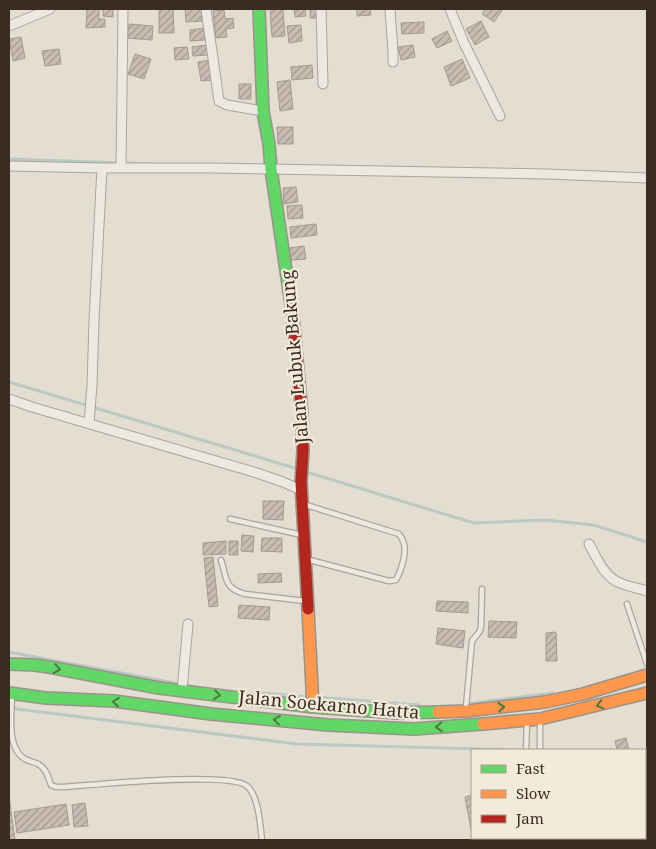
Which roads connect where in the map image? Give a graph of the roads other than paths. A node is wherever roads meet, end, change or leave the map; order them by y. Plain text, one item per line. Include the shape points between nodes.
1 (50, 9) edge
2 (122, 9) edge
3 (206, 9) edge
4 (259, 9) edge
5 (321, 9) edge
6 (390, 9) edge
7 (450, 9) edge
8 (9, 26) edge
9 (393, 62) dead end
10 (323, 84) dead end
11 (263, 110) junction
12 (500, 116) dead end
13 (9, 166) edge
14 (121, 166) junction
15 (102, 168) junction
16 (271, 169) junction
17 (647, 178) edge
18 (9, 399) edge
19 (89, 421) junction
20 (301, 486) junction
21 (302, 504) junction
22 (230, 519) dead end
23 (304, 535) junction
24 (589, 544) dead end
25 (305, 558) junction
26 (221, 560) dead end
27 (482, 589) dead end
28 (647, 591) edge
29 (307, 601) junction
30 (627, 604) dead end
31 (188, 624) dead end
32 (9, 664) edge
33 (647, 664) edge
34 (647, 675) edge
35 (182, 690) junction
36 (647, 693) edge
37 (11, 697) edge
38 (313, 700) junction
39 (466, 711) junction
40 (540, 719) junction
41 (527, 720) junction
42 (526, 749) edge
43 (540, 749) edge
44 (262, 840) edge

1 - 8 street
2 - 14 street
3 - 11 street via 220,101
4 - 11 main road, Jalan Lubuk Bakung
5 - 10 street
6 - 9 street
7 - 12 street
11 - 16 main road, Jalan Lubuk Bakung
13 - 15 street
14 - 15 street
14 - 16 street
15 - 19 street
16 - 17 street
16 - 20 main road, Jalan Lubuk Bakung via 292,306 302,414
18 - 19 street
19 - 20 street
20 - 21 main road, Jalan Lubuk Bakung
21 - 23 main road, Jalan Lubuk Bakung
21 - 25 lane via 399,534 404,542 404,558 396,580 389,581
22 - 23 lane
23 - 25 main road, Jalan Lubuk Bakung
24 - 28 street via 611,578
25 - 29 main road, Jalan Lubuk Bakung
26 - 29 lane via 228,585 238,592
27 - 39 lane via 481,626 472,641
29 - 38 main road, Jalan Lubuk Bakung
30 - 33 lane
31 - 35 street
32 -> 35 main road, Jalan Soekarno Hatta via 35,665
39 -> 34 main road, Jalan Soekarno Hatta via 545,702
35 -> 38 main road, Jalan Soekarno Hatta
36 -> 40 main road, Jalan Soekarno Hatta
41 -> 37 main road, Jalan Soekarno Hatta via 414,728 328,725 114,701
37 - 44 lane via 11,725 16,750 25,759 40,764 51,785 214,779 242,782 255,798
38 - 39 main road, Jalan Soekarno Hatta via 398,713
40 - 41 main road, Jalan Soekarno Hatta
40 - 43 lane
41 - 42 lane

